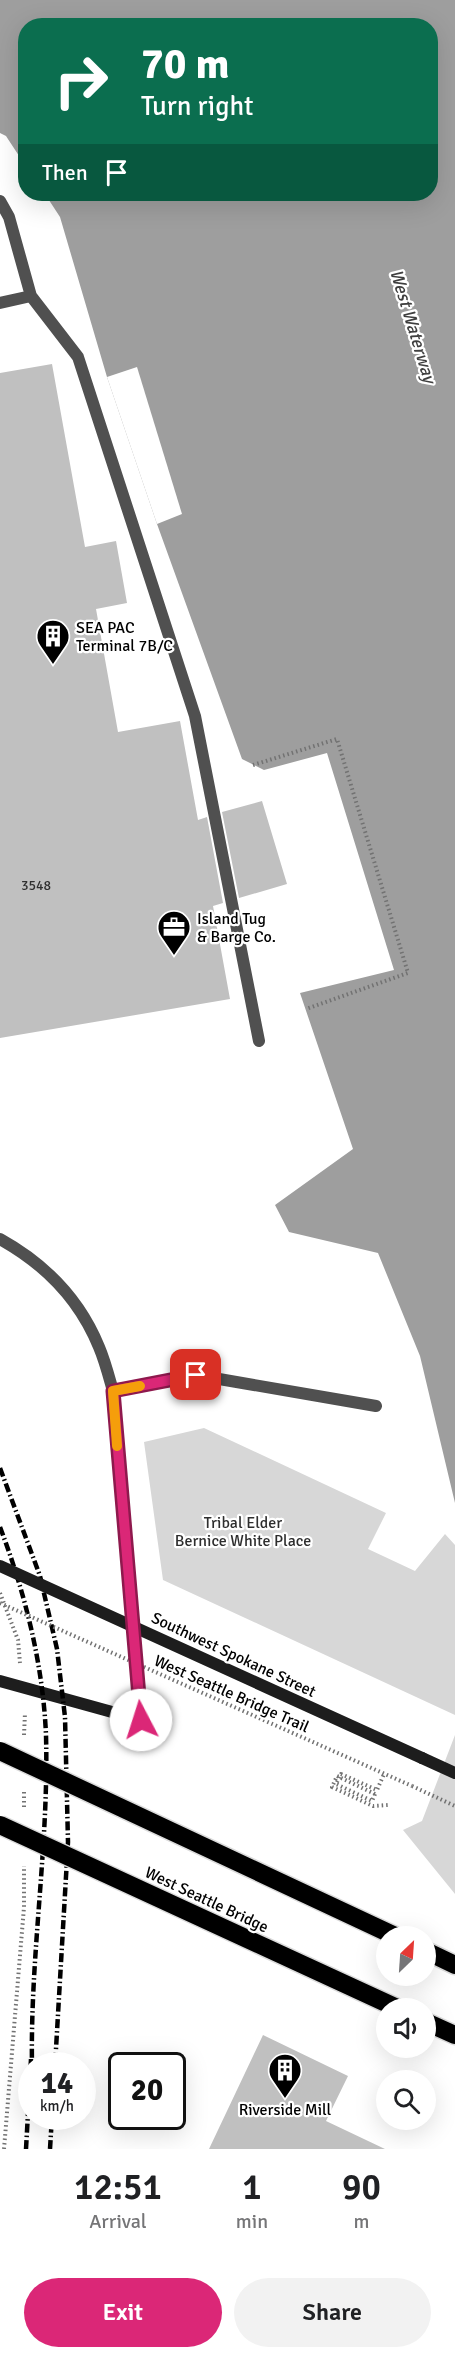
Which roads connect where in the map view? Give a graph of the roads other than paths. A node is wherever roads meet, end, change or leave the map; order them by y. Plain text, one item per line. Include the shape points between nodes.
1 (0, 201) edge
2 (31, 296) junction
3 (0, 303) edge
4 (259, 1041) dead end
5 (0, 1239) edge
6 (113, 1391) junction
7 (376, 1406) dead end
8 (0, 1566) edge
9 (0, 1682) edge
10 (141, 1720) joint
11 (0, 1741) edge
12 (0, 1751) edge
13 (38, 1770) junction
14 (455, 1773) edge
15 (0, 1825) edge
16 (376, 1927) edge
17 (436, 1956) edge
18 (455, 1965) edge
19 (376, 1998) edge
20 (436, 2026) edge
21 (455, 2035) edge

1 - 2 lane via 9,217
2 - 3 lane
2 - 4 lane via 78,357 195,716
5 - 6 lane via 46,1269 68,1295 100,1347
6 - 7 lane via 196,1375
6 - 10 lane
8 - 14 main road, Southwest Spokane Street, bridge
9 - 10 main road
11 - 13 highway, bridge
12 - 13 highway, bridge
13 - 16 highway, bridge
15 - 19 highway, West Seattle Bridge, bridge
17 - 18 highway
20 - 21 highway

